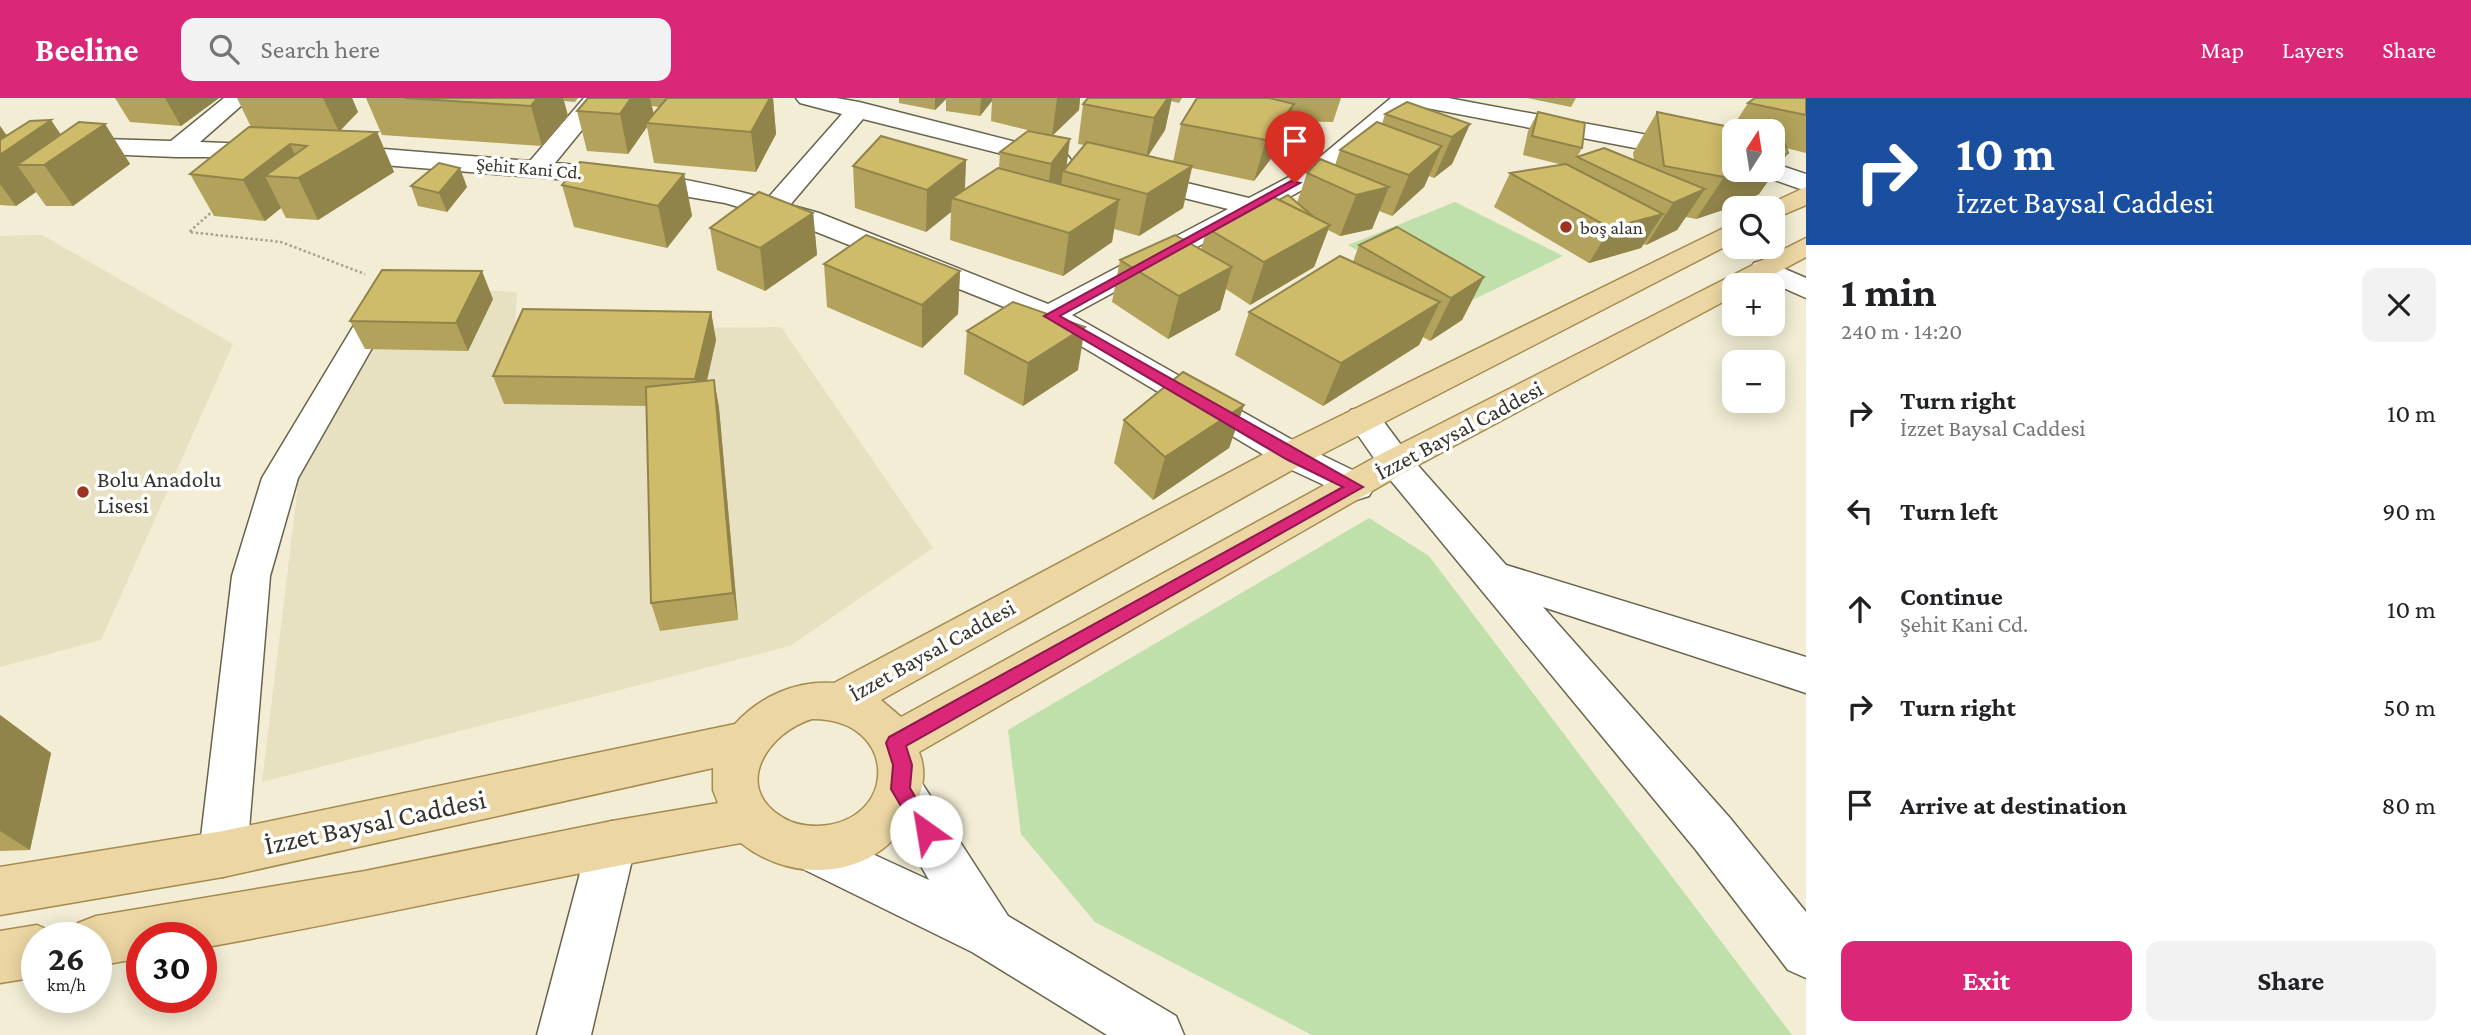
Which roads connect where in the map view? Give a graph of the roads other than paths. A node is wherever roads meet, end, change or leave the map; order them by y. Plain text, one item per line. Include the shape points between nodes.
1 (238, 98) edge
2 (596, 98) edge
3 (808, 98) edge
4 (1405, 98) edge
5 (1412, 98) edge
6 (859, 109) junction
7 (0, 143) edge
8 (176, 150) junction
9 (1722, 157) edge
10 (1087, 167) edge
11 (538, 168) junction
12 (1114, 174) edge
13 (1785, 176) edge
14 (1806, 183) edge
15 (1806, 195) edge
16 (1785, 205) edge
17 (1249, 206) junction
18 (773, 208) junction
19 (1722, 237) edge
20 (1806, 246) edge
21 (1764, 269) junction
22 (1806, 289) edge
23 (387, 295) edge
24 (1051, 316) junction
25 (1363, 418) junction
26 (1291, 455) junction
27 (1395, 463) junction
28 (1356, 487) junction
29 (1493, 576) junction
30 (1806, 675) edge
31 (838, 702) junction
32 (747, 741) junction
33 (895, 743) junction
34 (900, 789) junction
35 (749, 820) junction
36 (612, 844) junction
37 (816, 851) junction
38 (223, 854) junction
39 (0, 891) edge
40 (990, 934) junction
41 (112, 938) edge
42 (1806, 952) edge
43 (21, 954) edge
44 (0, 957) edge
45 (564, 1035) edge
46 (1157, 1035) edge

1 - 8 street
2 - 11 street
3 - 6 street
4 - 17 street via 1317,172
5 - 9 street
6 - 10 street
6 - 18 street
7 - 8 street, Şehit Kani Cd.
8 - 11 street, Şehit Kani Cd. via 383,155
11 - 18 street, Şehit Kani Cd. via 673,185
12 - 17 street
13 - 14 street
15 - 16 main road
17 - 24 street
18 - 24 street, Şehit Kani Cd.
19 - 25 main road, İzzet Baysal Caddesi
20 - 21 main road, İzzet Baysal Caddesi
21 - 22 street
21 - 27 main road, İzzet Baysal Caddesi
23 - 38 street via 280,478 251,576
24 - 26 street, Şehit Kani Cd.
25 - 26 main road, İzzet Baysal Caddesi
25 - 27 street
26 - 28 street, Şehit Kani Cd.
26 - 31 main road, İzzet Baysal Caddesi
27 - 28 main road, İzzet Baysal Caddesi
27 - 29 street
28 - 33 main road, İzzet Baysal Caddesi
29 - 30 street
29 - 42 street via 1713,834
31 - 32 main road via 812,701 786,708 764,722
31 - 33 main road via 862,710 881,724
32 - 35 main road via 735,781 738,802
32 - 38 main road, İzzet Baysal Caddesi
33 - 34 main road via 902,765
34 - 37 main road via 889,813 870,833 845,846
34 - 40 street
35 - 36 main road
35 - 37 main road via 767,837
36 - 41 main road via 365,895
36 - 45 street
37 - 40 street
38 - 39 main road, İzzet Baysal Caddesi
40 - 46 street
43 - 44 main road

